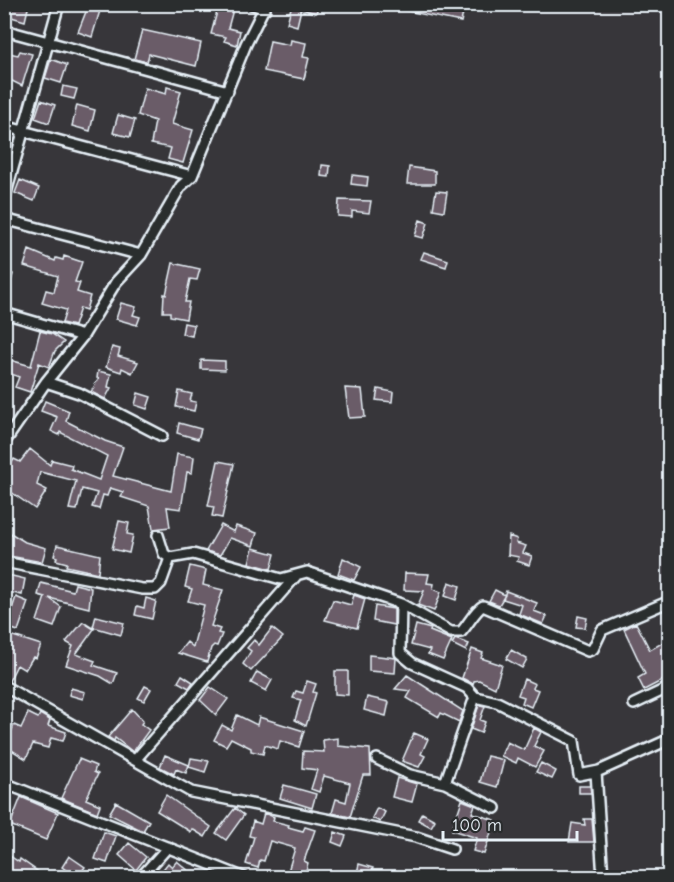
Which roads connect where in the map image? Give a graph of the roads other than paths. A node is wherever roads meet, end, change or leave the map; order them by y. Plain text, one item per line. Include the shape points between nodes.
1 (59, 4) edge
2 (251, 4) edge
3 (266, 7) edge
4 (4, 30) edge
5 (48, 40) junction
6 (228, 92) junction
7 (4, 126) edge
8 (26, 131) junction
9 (192, 176) junction
10 (4, 200) edge
11 (4, 219) edge
12 (141, 255) junction
13 (4, 313) edge
14 (83, 336) junction
15 (46, 382) junction
16 (162, 436) dead end
17 (4, 443) edge
18 (158, 535) dead end
19 (170, 558) junction
20 (4, 562) edge
21 (296, 575) junction
22 (669, 601) edge
23 (401, 604) junction
24 (4, 686) edge
25 (669, 687) edge
26 (475, 697) junction
27 (634, 704) dead end
28 (669, 739) edge
29 (136, 759) junction
30 (377, 759) dead end
31 (596, 772) junction
32 (4, 783) edge
33 (446, 783) junction
34 (495, 808) dead end
35 (168, 847) junction
36 (452, 849) dead end
37 (140, 878) edge
38 (245, 878) edge
39 (603, 878) edge

1 - 5 street
2 - 3 street
3 - 6 street via 246,44
4 - 5 street
5 - 6 street
5 - 8 street
6 - 9 street
7 - 8 street
8 - 9 street
8 - 10 street
9 - 12 street via 181,186
11 - 12 street
12 - 14 street via 116,282
13 - 14 street
14 - 15 street
15 - 16 street via 79,393
15 - 17 street
18 - 19 street via 164,554
19 - 20 street via 155,589
19 - 21 street via 193,554 281,579
21 - 23 street via 307,572
21 - 29 street
22 - 23 street via 602,630 593,649 588,651 483,606 461,632 451,632
23 - 26 street via 400,653 412,663 467,688
24 - 29 street
25 - 27 street
26 - 31 street via 497,702 574,741 579,775
26 - 33 street
28 - 31 street
29 - 36 street via 191,792 416,837
30 - 33 street via 410,775
31 - 39 street
32 - 35 street
33 - 34 street
35 - 37 street
35 - 38 street

